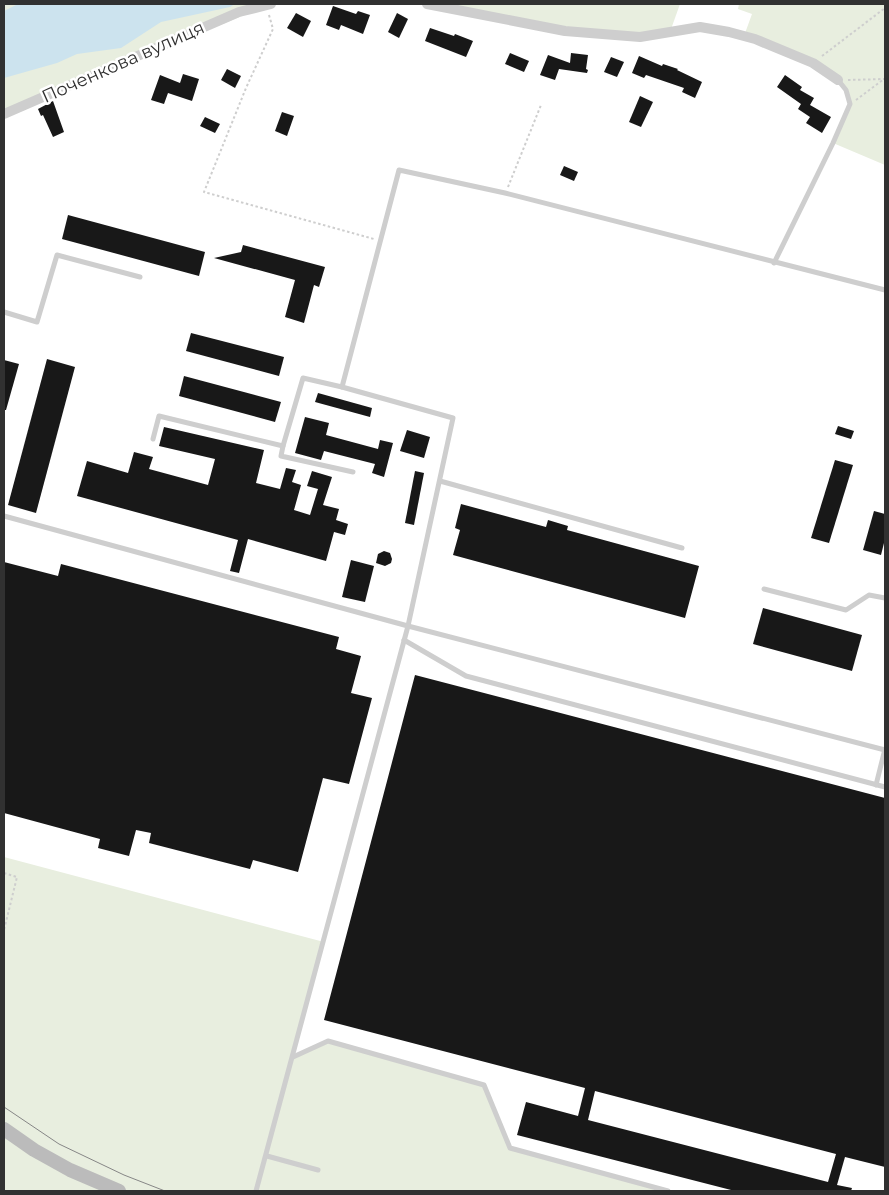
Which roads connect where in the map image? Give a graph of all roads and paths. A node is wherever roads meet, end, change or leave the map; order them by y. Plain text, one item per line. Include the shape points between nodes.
1 (269, 4) edge
2 (426, 4) edge
3 (885, 8) edge
4 (813, 64) junction
5 (885, 78) edge
6 (838, 80) junction
7 (850, 104) junction
8 (541, 105) dead end
9 (4, 114) edge
10 (505, 193) junction
11 (380, 240) junction
12 (774, 263) junction
13 (140, 277) dead end
14 (885, 290) edge
15 (4, 312) edge
16 (342, 386) junction
17 (153, 439) dead end
18 (283, 446) junction
19 (353, 472) dead end
20 (440, 481) junction
21 (4, 516) edge
22 (682, 548) dead end
23 (764, 589) dead end
24 (885, 598) edge
25 (408, 626) junction
26 (404, 640) junction
27 (885, 750) edge
28 (876, 784) junction
29 (885, 787) edge
30 (4, 873) edge
31 (4, 907) edge
32 (8, 908) junction
33 (4, 930) edge
34 (293, 1057) junction
35 (4, 1129) edge
36 (267, 1156) junction
37 (318, 1170) dead end
38 (119, 1191) edge
39 (256, 1191) edge
40 (668, 1191) edge

1 - 9 street, Поченкова вулиця via 239,12
1 - 11 path via 273,28 204,192
2 - 4 street via 565,31 640,37 700,27 755,39
3 - 4 path
4 - 6 street
5 - 6 path
5 - 7 path
6 - 7 lane via 846,90
7 - 12 lane
8 - 10 path
10 - 11 lane via 399,170
10 - 12 lane
11 - 16 lane
12 - 14 lane
13 - 15 lane via 57,255 38,322
16 - 18 lane via 303,378
16 - 20 lane via 453,418
17 - 18 lane via 159,416
18 - 19 lane via 281,456
20 - 22 lane
20 - 25 lane
21 - 25 lane
23 - 24 lane via 846,610 869,595
25 - 26 lane
25 - 27 lane
26 - 28 lane via 466,676
26 - 34 lane
27 - 28 lane
28 - 29 lane
30 - 32 path via 17,877
31 - 32 path
32 - 33 path
34 - 36 lane
34 - 40 lane via 328,1041 484,1085 510,1148
35 - 38 main road via 70,1170
36 - 37 lane
36 - 39 lane

